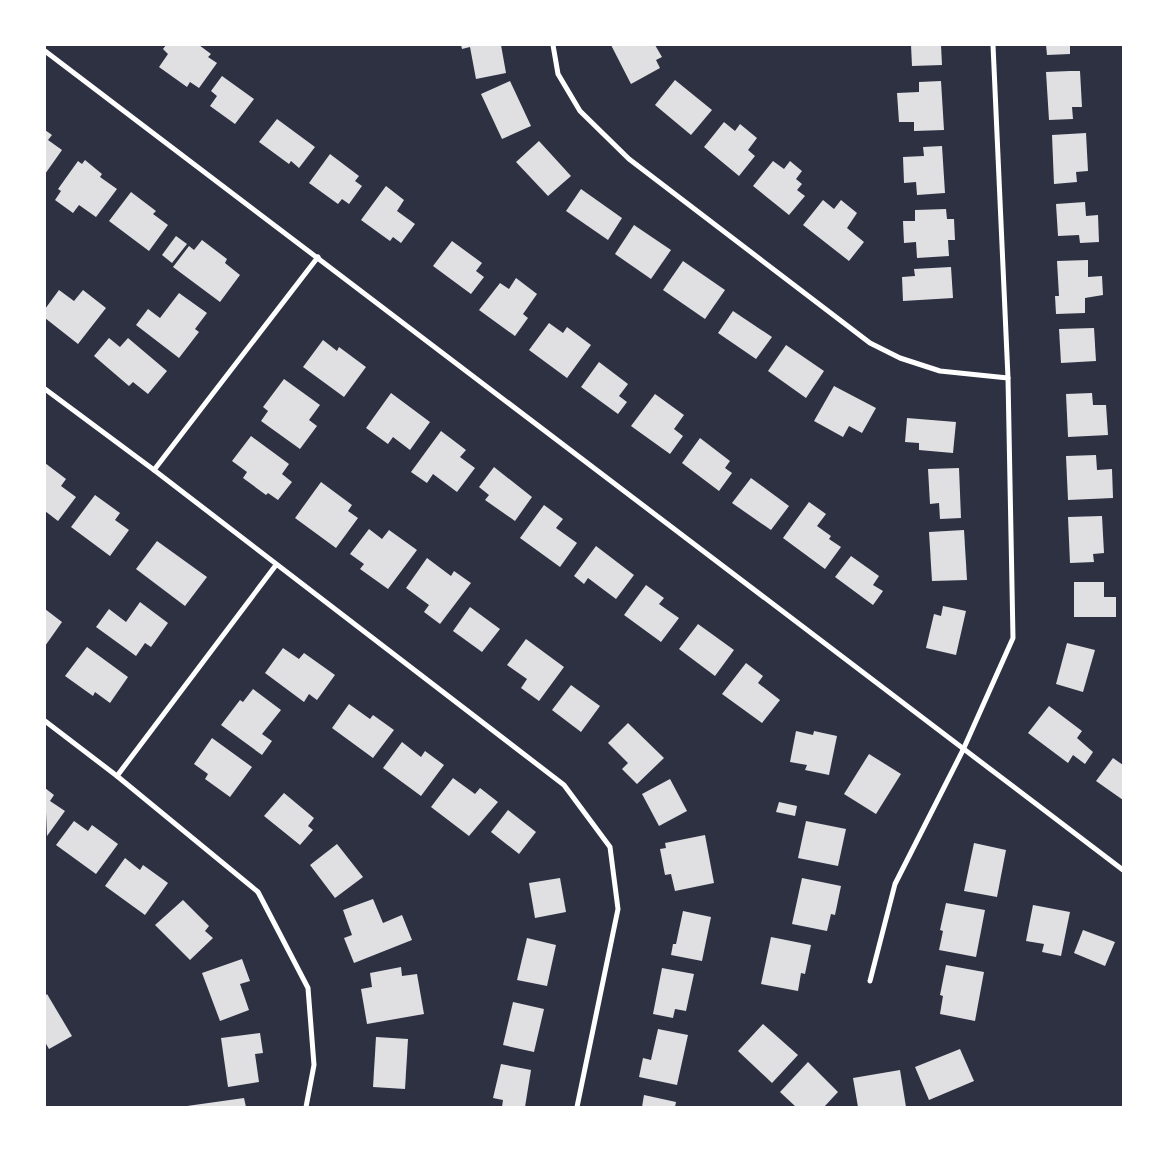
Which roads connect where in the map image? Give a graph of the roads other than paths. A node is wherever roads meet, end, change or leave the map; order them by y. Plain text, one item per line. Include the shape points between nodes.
1 (553, 45) edge
2 (993, 45) edge
3 (45, 51) edge
4 (318, 257) junction
5 (1008, 378) junction
6 (45, 389) edge
7 (154, 470) junction
8 (276, 565) junction
9 (45, 721) edge
10 (963, 750) junction
11 (118, 776) junction
12 (1123, 870) edge
13 (870, 981) dead end
14 (306, 1107) edge
15 (577, 1107) edge

1 - 5 street via 558,74 580,112 629,159 870,343 900,358 940,371
2 - 5 street
3 - 4 street
4 - 7 street
4 - 10 street
5 - 10 street via 1013,638
6 - 7 street
7 - 8 street
8 - 11 street
8 - 15 street via 564,785 610,847 618,908
9 - 11 street
10 - 12 street
10 - 13 street via 894,884
11 - 14 street via 258,892 308,988 314,1065

